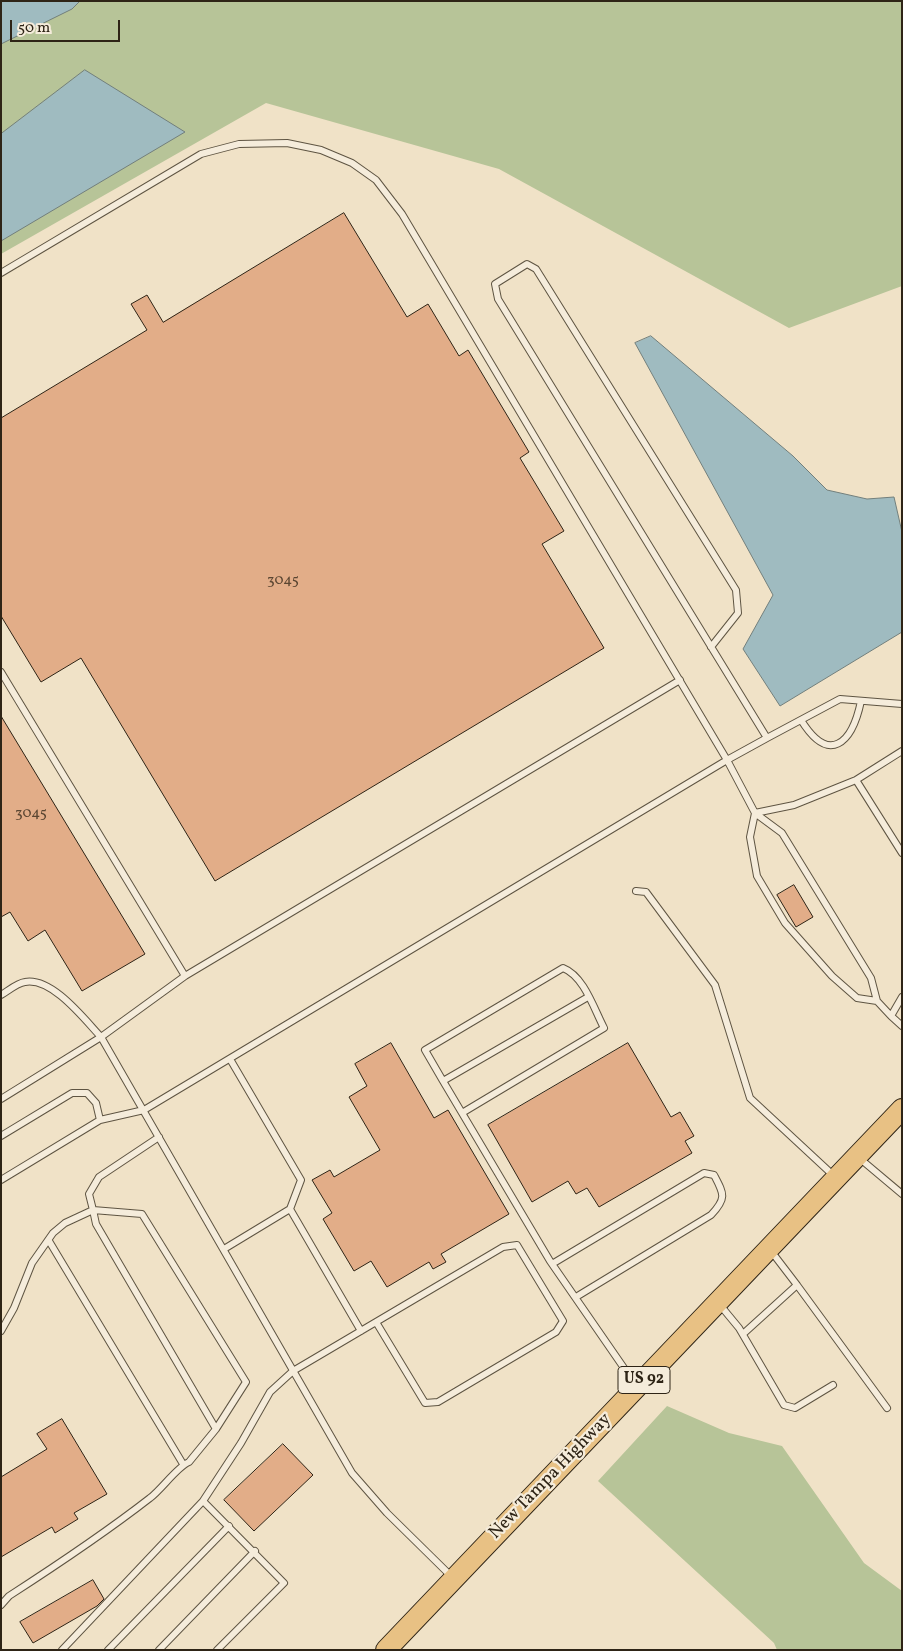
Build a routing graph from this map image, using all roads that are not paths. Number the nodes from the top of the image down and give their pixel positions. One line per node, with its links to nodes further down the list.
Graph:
1 (1, 273): 4 (lane)
2 (711, 647): 2 (lane); 8 (lane)
3 (1, 672): 15 (lane)
4 (680, 680): 10 (lane); 15 (lane)
5 (861, 701): 6 (lane); 7 (lane); 7 (lane)
6 (902, 704)
7 (801, 720): 8 (lane)
8 (767, 738): 10 (lane)
9 (902, 751): 11 (lane)
10 (728, 760): 12 (lane); 23 (lane)
11 (856, 780): 12 (lane); 13 (lane)
12 (755, 813): 19 (lane); 19 (lane)
13 (902, 853)
14 (636, 892): 33 (lane)
15 (185, 976): 22 (lane)
16 (1, 995): 22 (lane)
17 (588, 997): 24 (lane); 24 (lane); 28 (lane)
18 (902, 997): 20 (lane)
19 (877, 1000): 20 (lane)
20 (891, 1016): 21 (lane)
21 (902, 1026)
22 (101, 1037): 25 (lane); 27 (lane)
23 (230, 1059): 27 (lane); 36 (lane)
24 (443, 1081): 28 (lane)
25 (1, 1099)
26 (902, 1109): 32 (main road, New Tampa Highway / US 92)
27 (144, 1110): 29 (lane); 31 (lane)
28 (462, 1113): 41 (lane)
29 (100, 1120): 30 (lane); 34 (lane)
30 (1, 1136)
31 (159, 1137): 37 (lane); 40 (lane)
32 (857, 1156): 33 (main road, New Tampa Highway / US 92); 35 (lane)
33 (836, 1178): 39 (main road, New Tampa Highway / US 92)
34 (1, 1180)
35 (902, 1194)
36 (290, 1209): 40 (lane); 46 (lane)
37 (93, 1210): 38 (lane); 53 (lane); 53 (lane)
38 (49, 1241): 47 (lane); 54 (lane)
39 (769, 1248): 42 (lane); 44 (main road, New Tampa Highway / US 92)
40 (224, 1249): 49 (lane)
41 (552, 1264): 43 (lane); 43 (lane)
42 (797, 1285): 48 (lane); 52 (lane)
43 (576, 1298): 51 (lane)
44 (718, 1302): 48 (lane); 51 (main road, New Tampa Highway / US 92)
45 (376, 1322): 45 (lane); 46 (lane)
46 (361, 1331): 49 (lane)
47 (1, 1332)
48 (743, 1334): 50 (lane)
49 (293, 1371): 55 (lane); 58 (lane)
50 (833, 1385)
51 (637, 1387): 58 (main road, New Tampa Highway / US 92)
52 (887, 1408)
53 (216, 1429): 54 (lane)
54 (184, 1464): 59 (lane)
55 (203, 1501): 56 (lane); 60 (lane)
56 (229, 1526): 57 (lane); 61 (lane)
57 (254, 1552): 62 (lane); 63 (lane)
58 (454, 1579): 64 (main road, New Tampa Highway / US 92)
59 (1, 1605)
60 (62, 1650)
61 (108, 1650)
62 (159, 1650)
63 (217, 1650)
64 (386, 1650)

